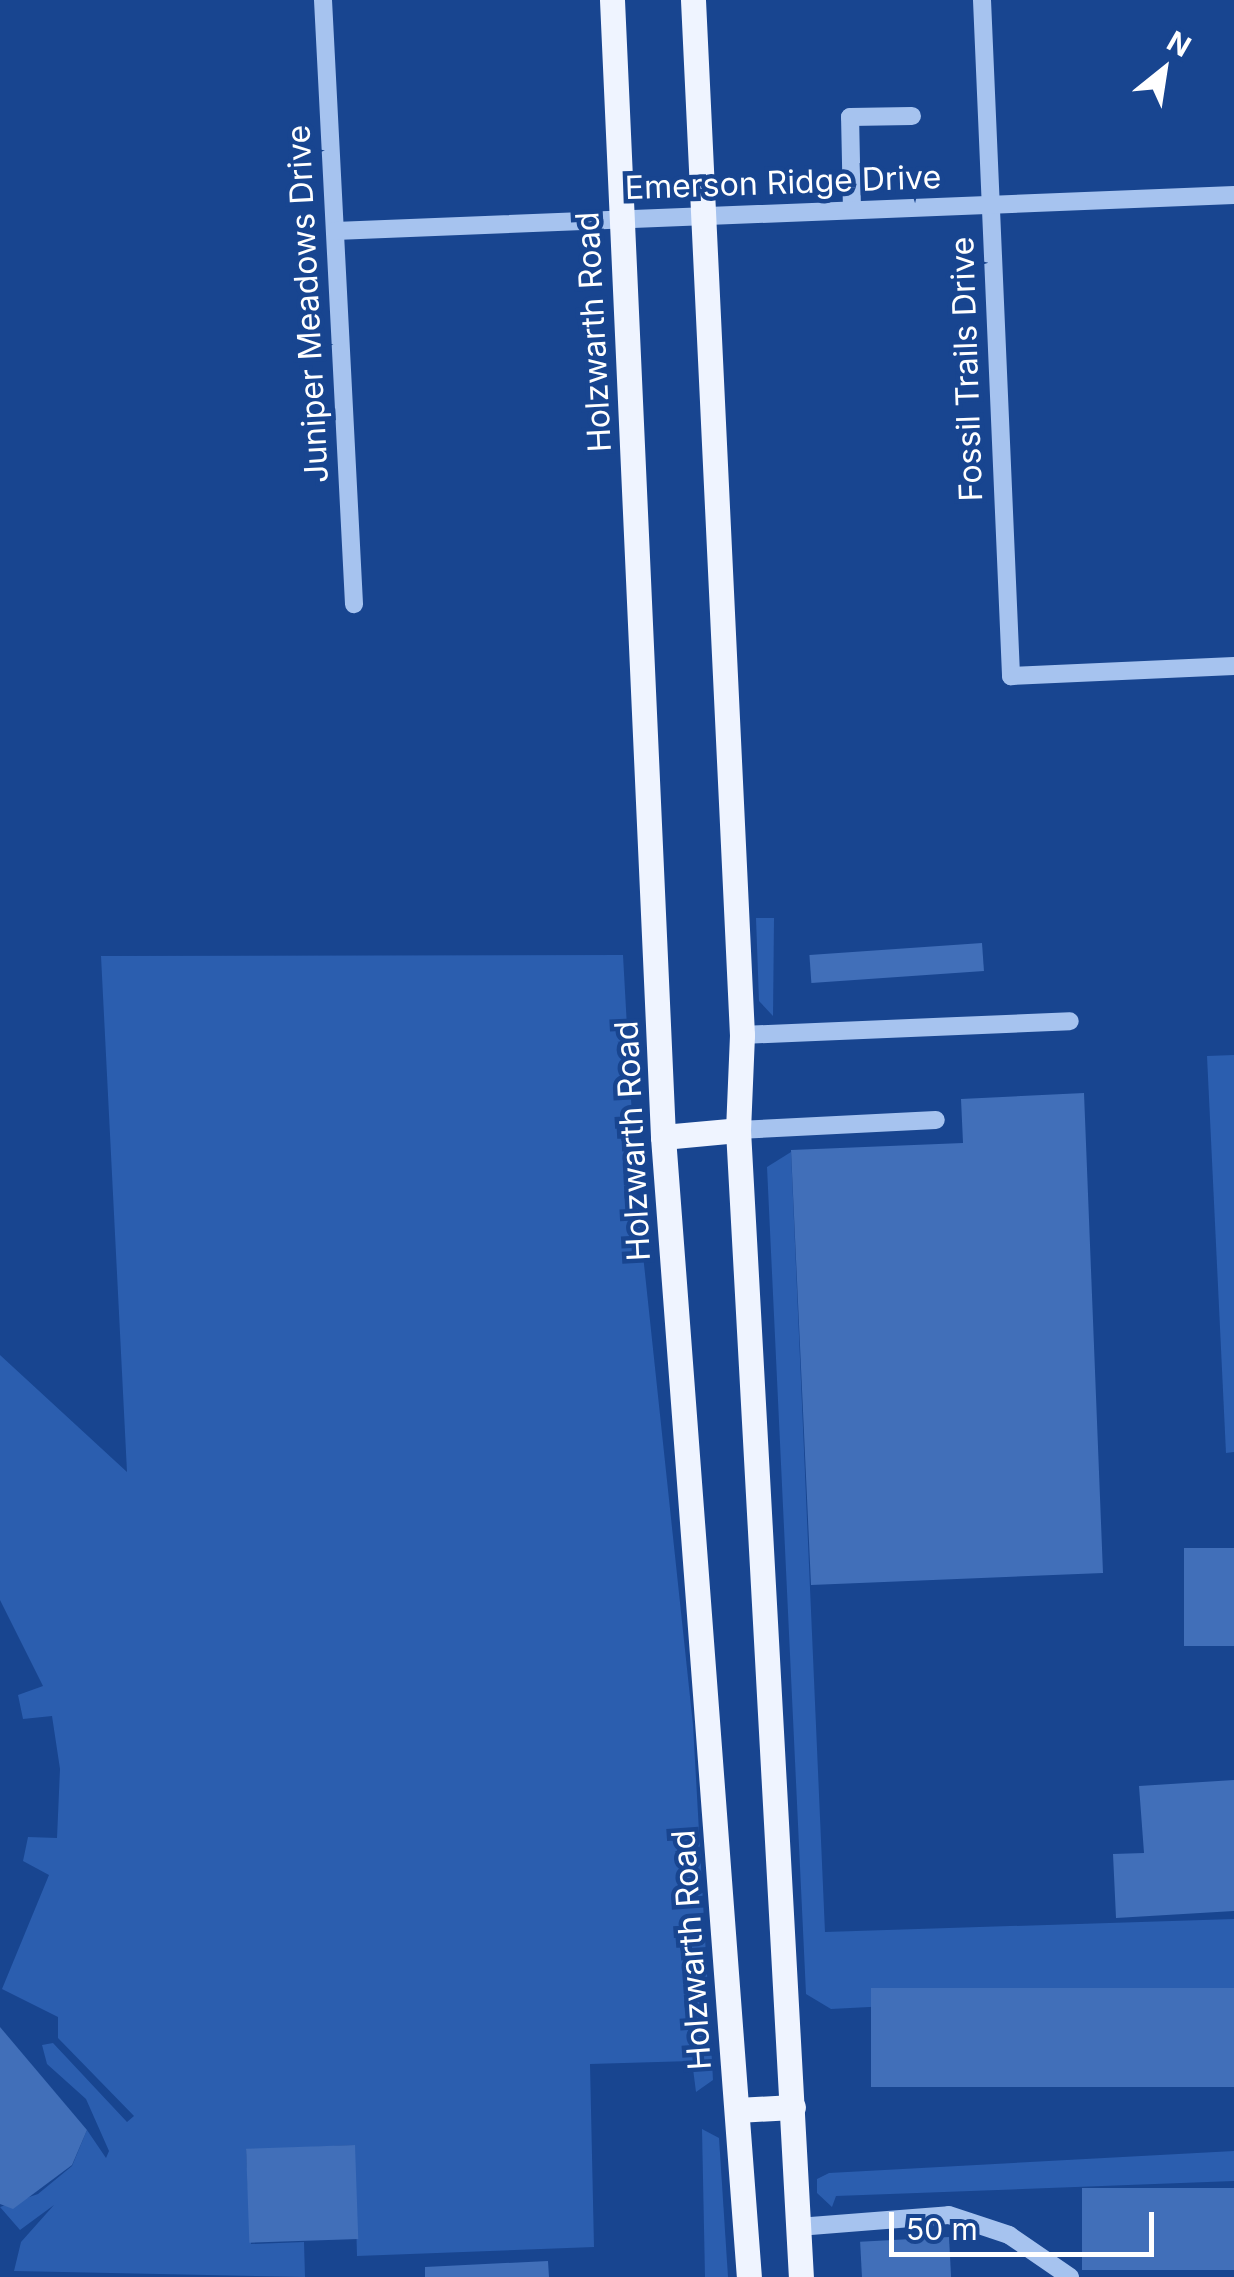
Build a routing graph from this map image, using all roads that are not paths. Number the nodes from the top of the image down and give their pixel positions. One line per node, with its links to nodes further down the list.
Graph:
1 (323, 0): 11 (street, Juniper Meadows Drive)
2 (612, 0): 10 (main road, Holzwarth Road)
3 (694, 0): 9 (main road)
4 (982, 0): 7 (street, Fossil Trails Drive)
5 (912, 116): 8 (street)
6 (1234, 195): 7 (street, Emerson Ridge Drive)
7 (990, 205): 8 (street, Emerson Ridge Drive); 13 (street, Fossil Trails Drive)
8 (852, 210): 9 (street, Emerson Ridge Drive)
9 (702, 216): 10 (street, Emerson Ridge Drive); 15 (main road)
10 (622, 220): 11 (street, Emerson Ridge Drive); 18 (main road, Holzwarth Road)
11 (334, 231): 12 (street, Juniper Meadows Drive)
12 (354, 604)
13 (1234, 666)
14 (1070, 1020): 15 (street)
15 (742, 1035): 17 (main road)
16 (936, 1120): 17 (street)
17 (738, 1130): 18 (main road); 19 (main road)
18 (664, 1137): 20 (main road, Holzwarth Road)
19 (793, 2106): 20 (main road); 21 (main road)
20 (737, 2110): 22 (main road, Holzwarth Road)
21 (798, 2228): 23 (main road); 24 (street)
22 (750, 2277)
23 (801, 2277)
24 (1070, 2277)

